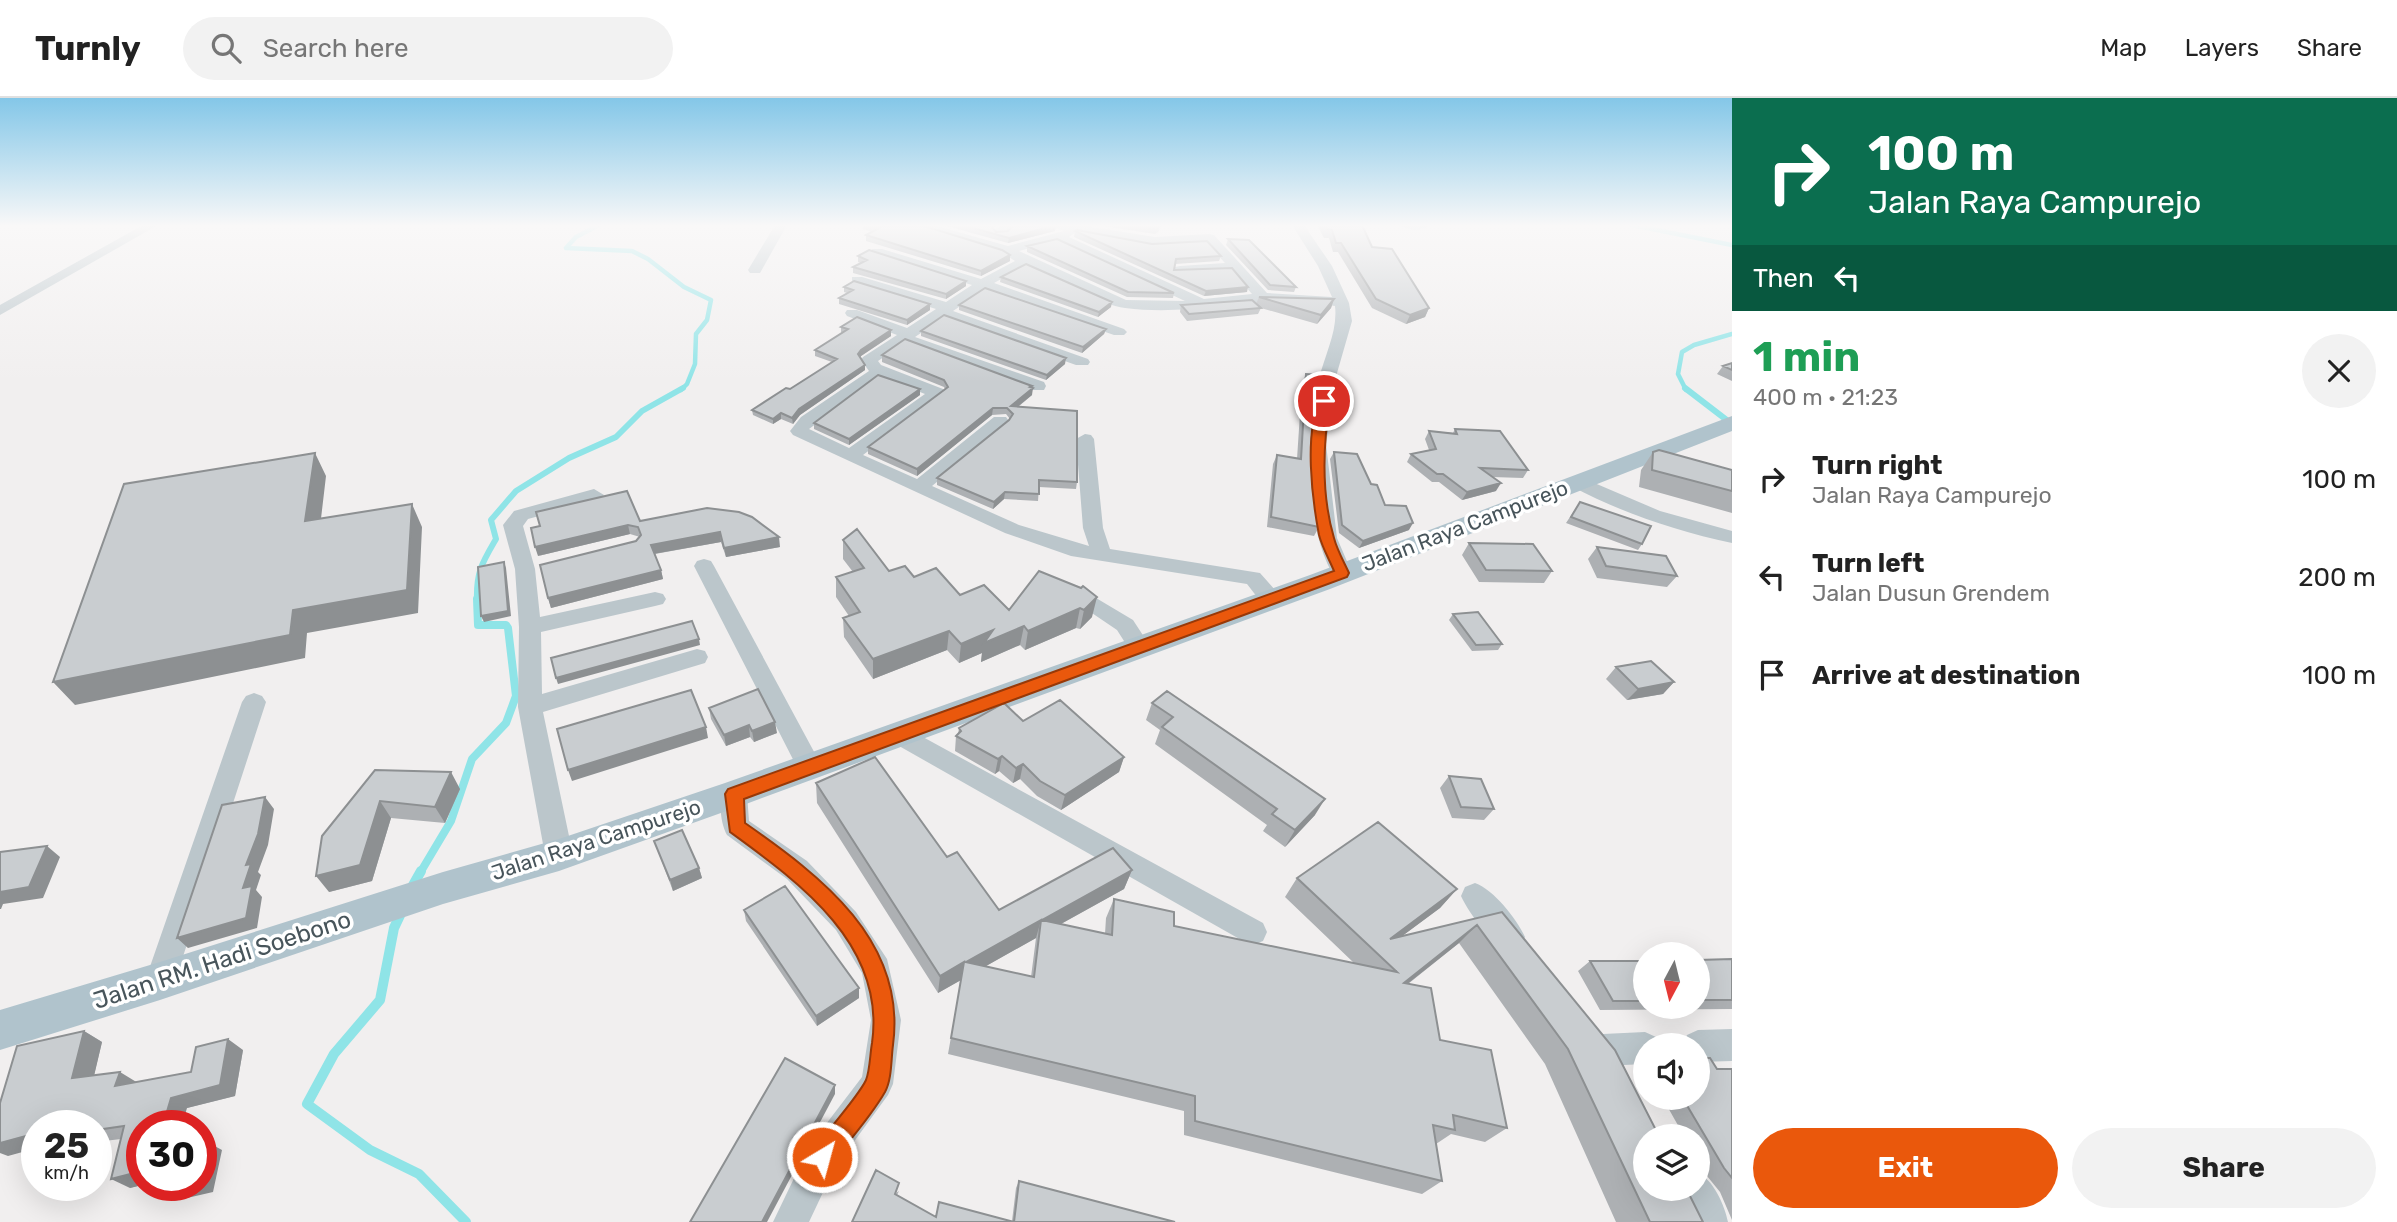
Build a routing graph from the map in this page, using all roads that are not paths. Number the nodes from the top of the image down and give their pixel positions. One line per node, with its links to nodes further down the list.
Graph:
1 (59, 277): 14 (street)
2 (958, 277): 9 (street)
3 (994, 277): 9 (street)
4 (1064, 277): 11 (street)
5 (1149, 277): 11 (street)
6 (1245, 277): 10 (street)
7 (1331, 277): 12 (street)
8 (857, 280): 13 (street)
9 (982, 286): 13 (street); 16 (street)
10 (1263, 297): 11 (street); 12 (street)
11 (1199, 302)
12 (1342, 303): 32 (street)
13 (945, 310): 17 (street); 18 (street)
14 (0, 311)
15 (852, 313): 17 (street)
16 (1119, 332)
17 (906, 336): 20 (street); 21 (street)
18 (1082, 362)
19 (870, 376): 25 (street)
20 (1038, 386)
21 (933, 391): 25 (street)
22 (1000, 421): 27 (street)
23 (1722, 426): 26 (main road, Jalan Raya Campurejo)
24 (1085, 439): 30 (street)
25 (850, 456): 27 (street)
26 (1578, 482): 29 (street); 32 (main road, Jalan Raya Campurejo)
27 (920, 486): 30 (street)
28 (594, 495): 36 (street)
29 (1732, 537)
30 (1102, 556): 34 (street)
31 (704, 566): 42 (street)
32 (1342, 573): 34 (main road, Jalan Raya Campurejo)
33 (655, 599): 36 (street)
34 (1272, 599): 37 (main road, Jalan Raya Campurejo)
35 (1091, 602): 37 (street)
36 (530, 627): 40 (street)
37 (1139, 646): 41 (main road, Jalan Raya Campurejo)
38 (698, 657): 40 (street)
39 (254, 702): 49 (street)
40 (530, 707): 44 (street)
41 (901, 735): 42 (main road, Jalan Raya Campurejo); 47 (street)
42 (810, 768): 43 (main road, Jalan Raya Campurejo)
43 (734, 794): 44 (main road, Jalan Raya Campurejo); 56 (street)
44 (559, 855): 45 (main road, Jalan Raya Campurejo)
45 (443, 888): 49 (main road, Jalan RM. Hadi Soebono)
46 (1475, 896): 48 (street)
47 (1254, 932)
48 (1528, 957)
49 (160, 981): 50 (main road, Jalan RM. Hadi Soebono)
50 (0, 1030)
51 (1732, 1045): 53 (street)
52 (1633, 1046): 54 (street)
53 (1710, 1046)
54 (1623, 1082)
55 (1700, 1201): 57 (street)
56 (791, 1222)
57 (1710, 1222)

